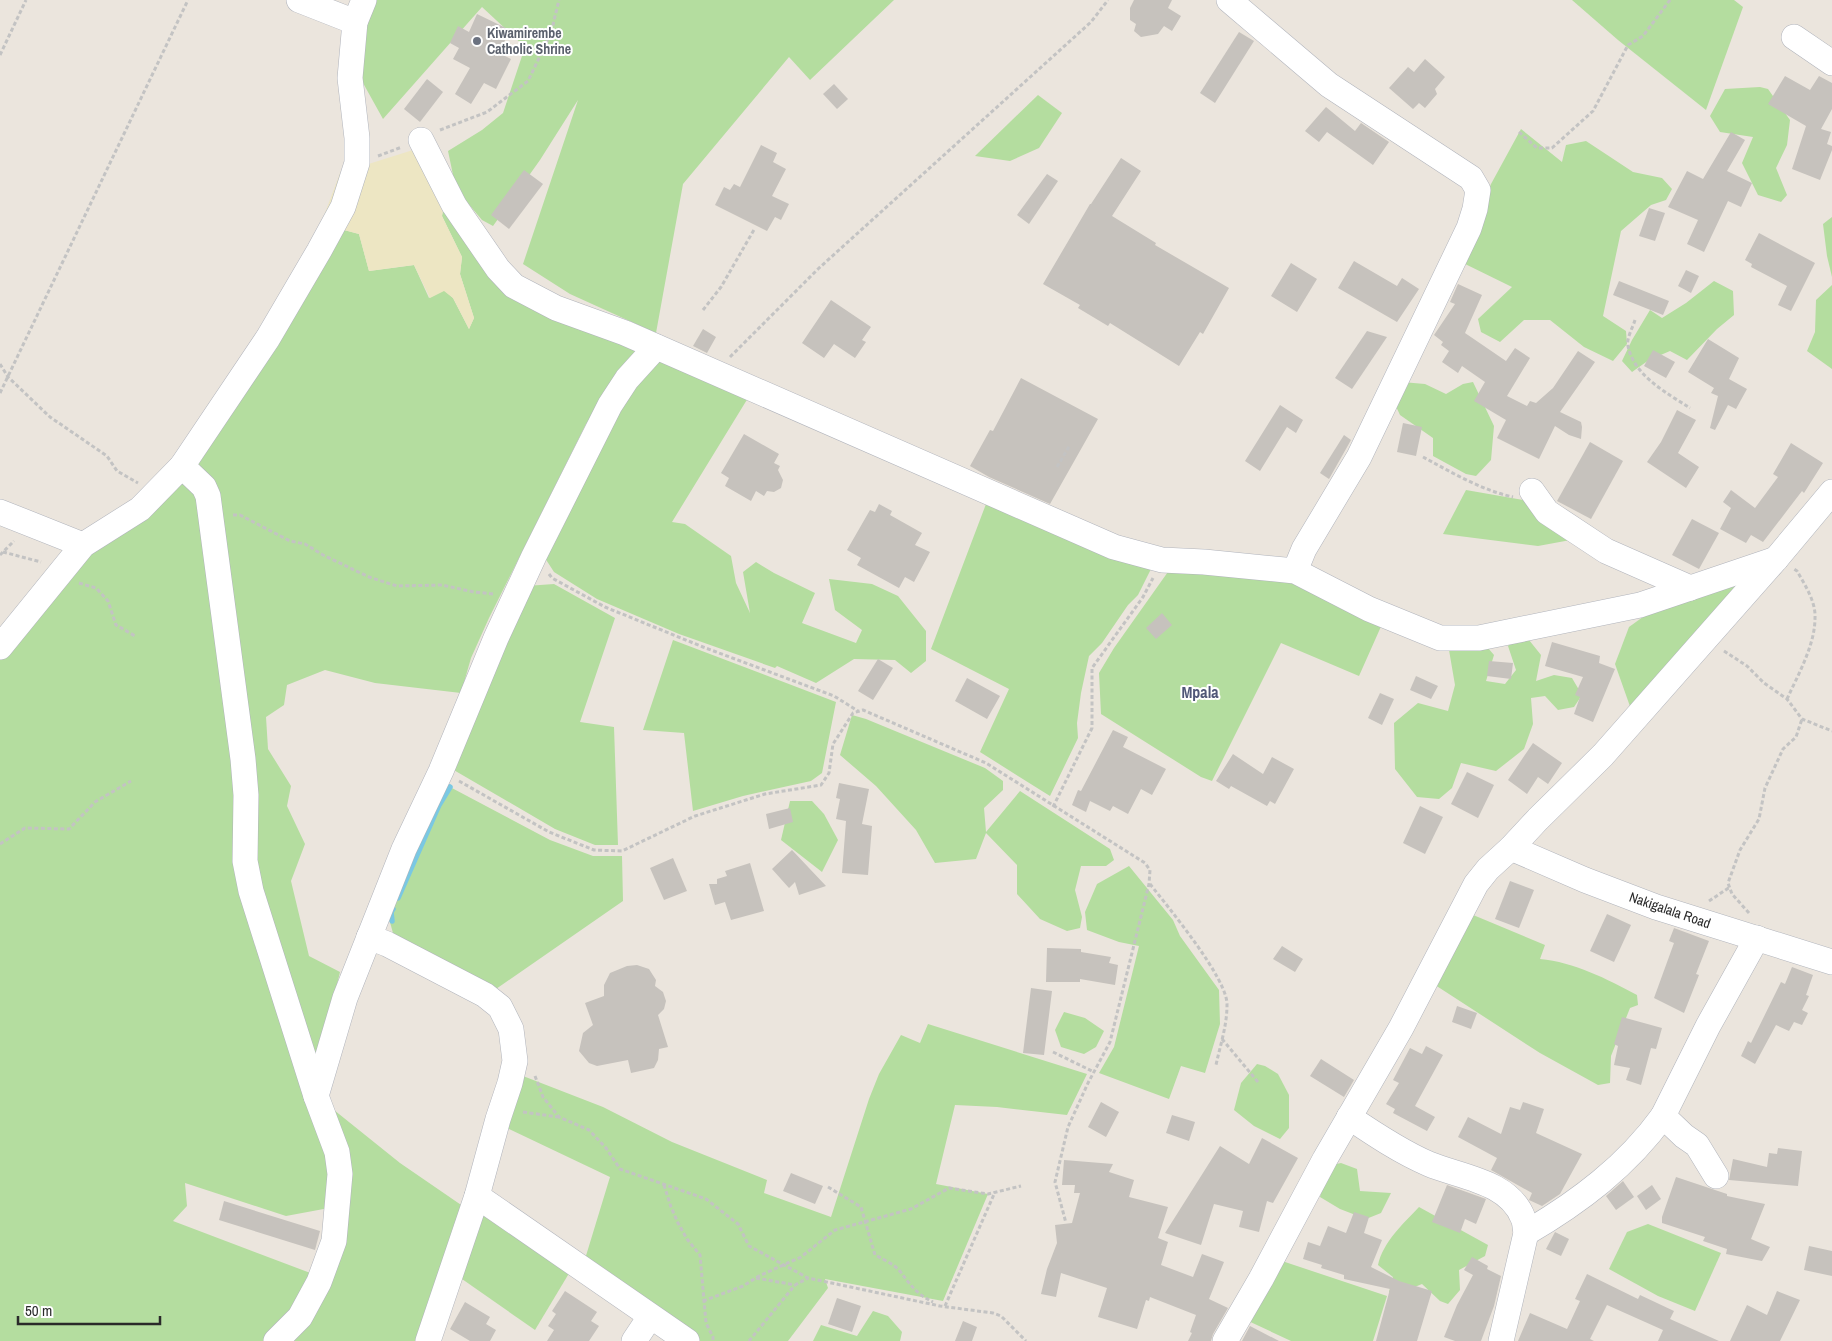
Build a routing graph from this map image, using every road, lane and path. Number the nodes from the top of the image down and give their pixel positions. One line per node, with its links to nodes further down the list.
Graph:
1 (26, 0): 10 (path)
2 (188, 0): 21 (path)
3 (299, 0): 8 (street)
4 (559, 0): 13 (path)
5 (1108, 0): 20 (path)
6 (1229, 0): 39 (street)
7 (1670, 0): 12 (path)
8 (360, 11): 14 (street)
9 (1794, 37): 11 (street)
10 (0, 55)
11 (1832, 63)
12 (1519, 132)
13 (421, 140): 14 (path); 18 (street)
14 (357, 163): 26 (street)
15 (755, 228): 16 (path)
16 (703, 310)
17 (1635, 320): 23 (path)
18 (656, 347): 20 (street); 35 (street)
19 (0, 364): 21 (path)
20 (714, 373): 37 (street)
21 (8, 377): 22 (path); 29 (path)
22 (0, 393)
23 (1690, 408)
24 (1070, 445): 27 (path)
25 (1423, 457): 30 (path)
26 (182, 466): 29 (street); 32 (street)
27 (1057, 467)
28 (1832, 492): 36 (street)
29 (154, 496): 33 (street)
30 (1536, 498): 40 (street)
31 (0, 512): 33 (street)
32 (210, 515): 41 (path); 64 (street)
33 (83, 545): 38 (street)
34 (3, 552): 38 (path)
35 (534, 556): 41 (street); 46 (path)
36 (1776, 559): 40 (street); 43 (street); 45 (path)
37 (1162, 560): 39 (street); 51 (path)
38 (61, 570): 42 (path); 44 (street)
39 (1295, 571): 40 (street)
40 (1690, 588)
41 (516, 597): 49 (street)
42 (135, 636)
43 (1705, 639): 45 (path); 53 (street)
44 (0, 647)
45 (1786, 699): 47 (path)
46 (858, 711): 49 (path); 51 (path)
47 (1802, 719): 48 (path); 56 (path)
48 (1832, 731)
49 (441, 771): 55 (street)
50 (131, 781): 52 (path)
51 (1053, 807): 54 (path)
52 (0, 844)
53 (1511, 848): 56 (street, Nakigalala Road); 65 (street)
54 (1149, 884): 58 (path); 61 (path)
55 (369, 938): 64 (street); 68 (street)
56 (1757, 938): 57 (street, Nakigalala Road); 66 (street)
57 (1832, 962)
58 (1221, 1039): 60 (path); 63 (path)
59 (1053, 1052): 61 (path)
60 (1216, 1065)
61 (1094, 1072): 76 (path)
62 (534, 1073): 67 (path)
63 (1258, 1082)
64 (316, 1096): 86 (street)
65 (1349, 1116): 77 (street); 93 (street)
66 (1663, 1116): 69 (street); 77 (street)
67 (559, 1117): 68 (path); 70 (path)
68 (498, 1119): 74 (street)
69 (1716, 1176)
70 (664, 1184): 78 (path); 82 (path)
71 (1021, 1186): 73 (path)
72 (828, 1187): 75 (path)
73 (995, 1192): 75 (path); 84 (path)
74 (477, 1196): 85 (street); 87 (street)
75 (865, 1221): 78 (path); 83 (path)
76 (1066, 1223)
77 (1526, 1233): 94 (street)
78 (784, 1266): 79 (path); 80 (path)
79 (756, 1278): 81 (path); 82 (path)
80 (808, 1278): 81 (path); 83 (path)
81 (795, 1285): 91 (path)
82 (703, 1301): 90 (path)
83 (940, 1306): 84 (path)
84 (945, 1306): 92 (path)
85 (650, 1317): 88 (street); 89 (street)
86 (276, 1341)
87 (428, 1341)
88 (634, 1341)
89 (686, 1341)
90 (713, 1341)
91 (750, 1341)
92 (1026, 1341)
93 (1225, 1341)
94 (1501, 1341)

